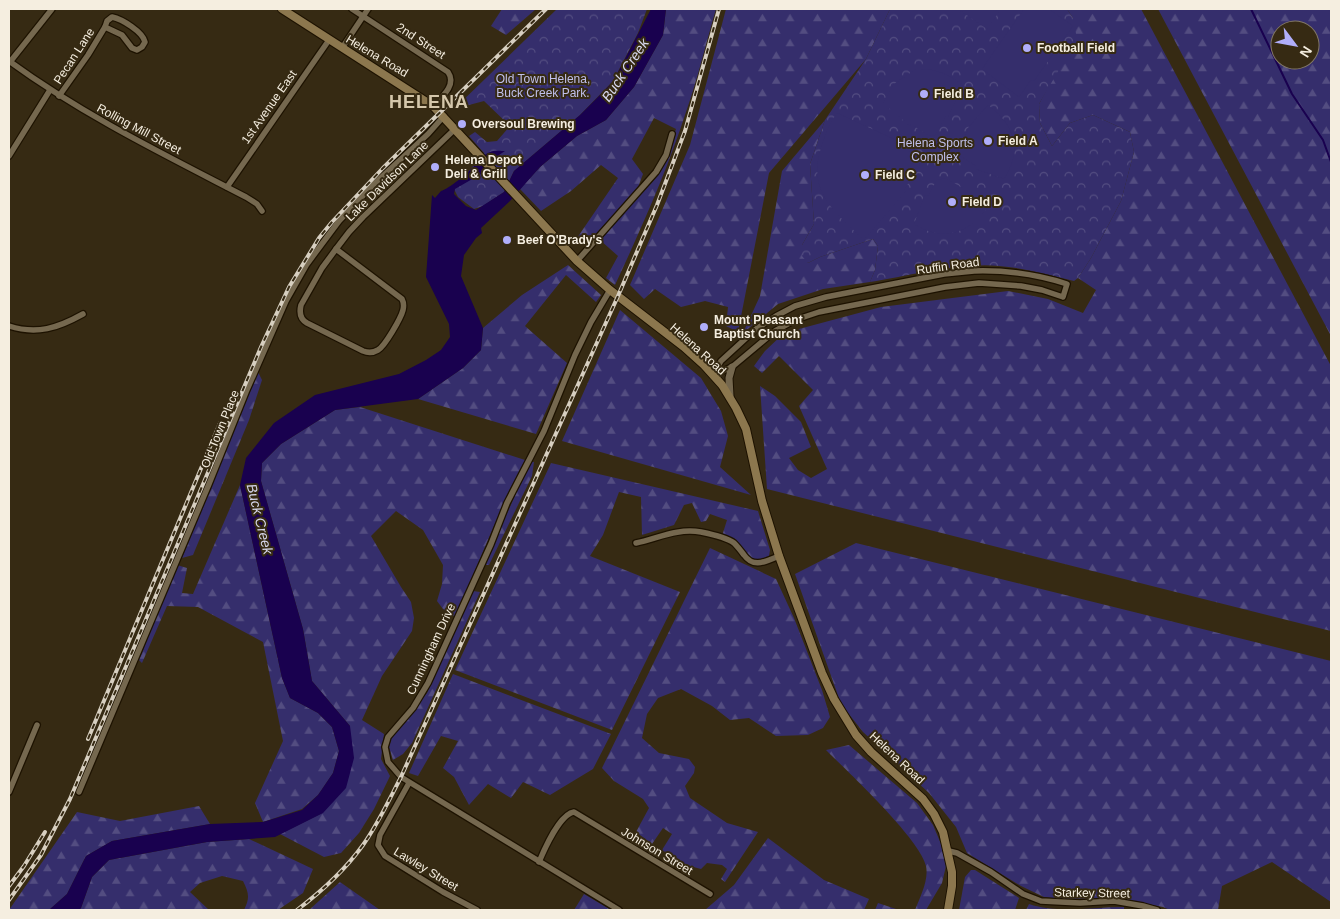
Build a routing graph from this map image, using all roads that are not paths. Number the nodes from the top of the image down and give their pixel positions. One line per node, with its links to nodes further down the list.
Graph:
1 (52, 9): 9 (street)
2 (282, 9): 7 (main road, Helena Road)
3 (352, 9): 5 (street, 2nd Street)
4 (368, 9): 5 (street)
5 (364, 16): 8 (street); 12 (street, 2nd Street)
6 (104, 26): 6 (street, Pecan Lane); 11 (street, Pecan Lane)
7 (328, 40): 8 (main road, Helena Road); 17 (street, 1st Avenue East)
8 (342, 48): 12 (main road, Helena Road)
9 (10, 61): 10 (street, Rolling Mill Street)
10 (50, 90): 11 (street, Rolling Mill Street); 16 (street)
11 (59, 96): 17 (street, Rolling Mill Street)
12 (433, 106): 13 (main road, Helena Road)
13 (444, 116): 14 (main road, Helena Road); 32 (street, Old Town Place)
14 (455, 129): 19 (street, Lake Davidson Lane); 20 (main road, Helena Road)
15 (672, 134): 20 (street)
16 (9, 156)
17 (227, 186): 18 (street, Rolling Mill Street)
18 (262, 211)
19 (336, 249): 19 (street, Lake Davidson Lane)
20 (577, 261): 21 (main road, Helena Road)
21 (610, 290): 25 (main road, Helena Road); 30 (street, Cunningham Drive)
22 (83, 314): 23 (street)
23 (9, 326)
24 (732, 367): 25 (street, Ruffin Road); 25 (street, Ruffin Road); 26 (street)
25 (713, 375): 26 (main road, Helena Road)
26 (730, 396): 28 (main road, Helena Road)
27 (636, 543): 28 (street)
28 (779, 556): 33 (main road, Helena Road)
29 (37, 725): 31 (street)
30 (409, 783): 34 (street, Cunningham Drive); 36 (street, Lawley Street)
31 (9, 792)
32 (79, 792)
33 (949, 851): 38 (main road, Helena Road); 39 (street, Starkey Street)
34 (539, 862): 35 (street, Johnson Street); 37 (street, Cunningham Drive)
35 (710, 894)
36 (477, 910)
37 (619, 910)
38 (948, 910)
39 (1157, 910)

